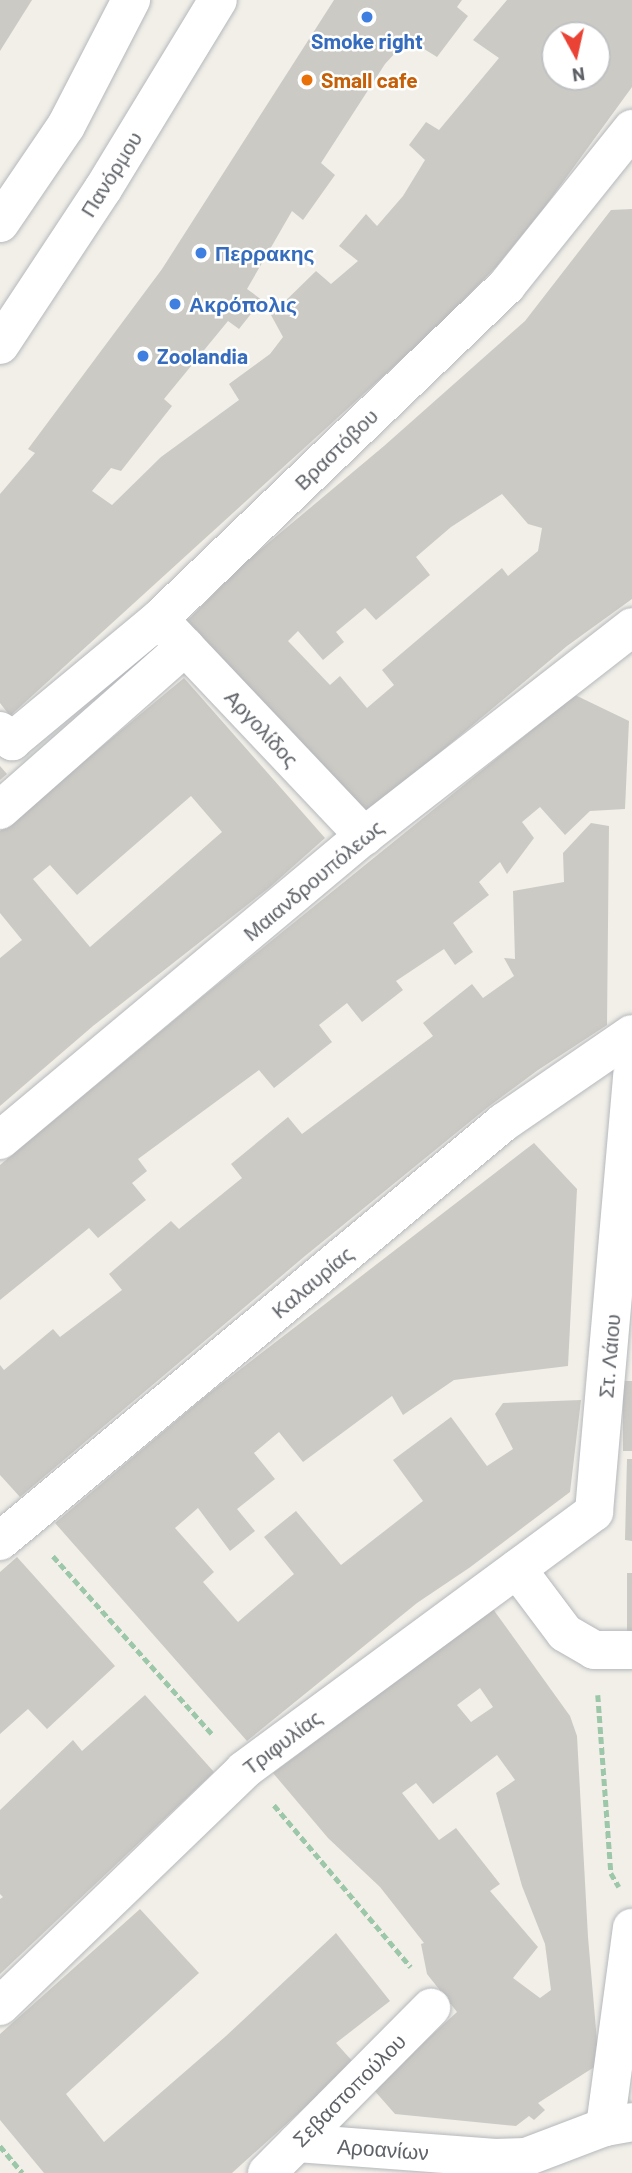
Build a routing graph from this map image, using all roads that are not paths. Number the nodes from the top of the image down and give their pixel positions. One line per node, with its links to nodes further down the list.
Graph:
1 (131, 0): 4 (street)
2 (218, 0): 5 (street, Πανόρμου)
3 (632, 129): 6 (street, Βραστόβου)
4 (0, 223)
5 (0, 345)
6 (159, 619): 8 (street, Αργολίδος); 9 (street, Βραστόβου)
7 (632, 627): 11 (street, Μαιανδρουπόλεως)
8 (185, 646): 10 (street); 11 (street, Αργολίδος)
9 (6, 736)
10 (0, 810)
11 (364, 836): 14 (street, Μαιανδρουπόλεως)
12 (632, 1034): 17 (street, Καλαυρίας)
13 (632, 1074): 15 (street, Στ. Λάιου)
14 (0, 1140)
15 (621, 1346): 16 (street, Στ. Λάιου)
16 (594, 1512): 18 (street, Τριφυλίας)
17 (0, 1541)
18 (517, 1569): 19 (street); 21 (street, Τριφυλίας)
19 (632, 1650)
20 (629, 1912): 23 (street)
21 (0, 2006)
22 (431, 2008): 24 (street, Σεβαστοπούλου)
23 (619, 2124): 24 (street, Αροανίων)
24 (297, 2143): 25 (street, Σεβαστοπούλου)
25 (268, 2173)

